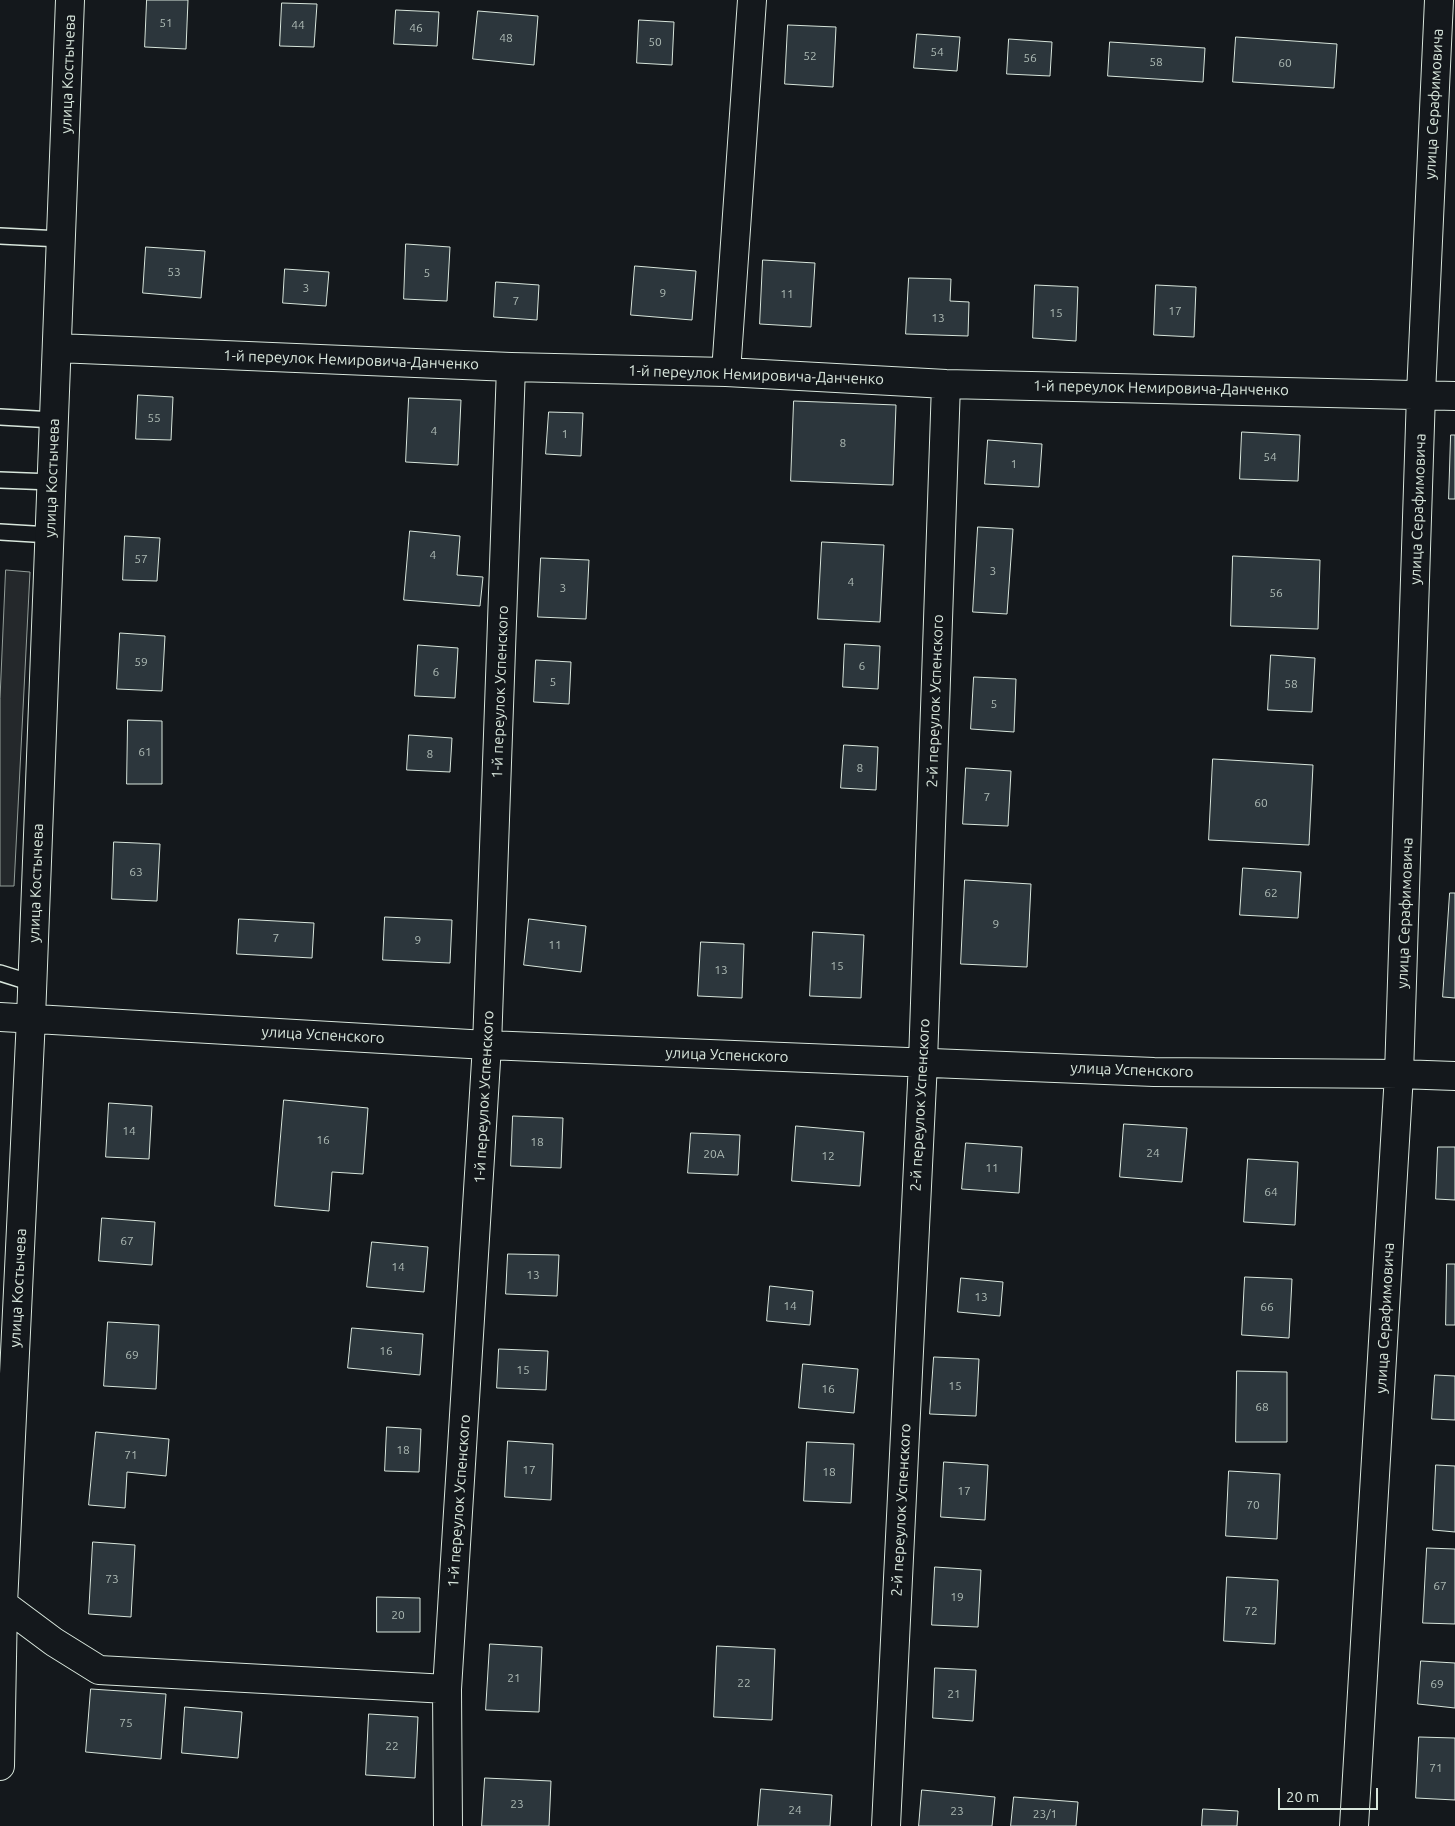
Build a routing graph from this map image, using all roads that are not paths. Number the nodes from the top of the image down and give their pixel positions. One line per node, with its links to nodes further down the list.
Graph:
1 (70, 0): 5 (street, улица Костычева)
2 (752, 0): 8 (street)
3 (1439, 0): 10 (street, улица Серафимовича)
4 (0, 236): 5 (lane)
5 (61, 239): 6 (street, улица Костычева)
6 (57, 348): 7 (street, 1-й переулок Немировича-Данченко); 13 (street, улица Костычева)
7 (511, 367): 8 (street, 1-й переулок Немировича-Данченко); 22 (street, 1-й переулок Успенского)
8 (726, 372): 9 (street, 1-й переулок Немировича-Данченко)
9 (946, 384): 10 (street, 1-й переулок Немировича-Данченко); 23 (street, 2-й переулок Успенского)
10 (1421, 394): 11 (street, 1-й переулок Немировича-Данченко); 24 (street, улица Серафимовича)
11 (1455, 396)
12 (0, 417): 13 (lane)
13 (54, 420): 15 (street, улица Костычева)
14 (0, 480): 15 (lane)
15 (52, 482): 17 (street, улица Костычева)
16 (0, 532): 17 (lane)
17 (50, 535): 19 (street, улица Костычева)
18 (0, 973): 19 (lane)
19 (32, 983): 21 (street, улица Костычева)
20 (0, 1017): 21 (street, улица Успенского)
21 (31, 1018): 22 (street, улица Успенского); 26 (street, улица Костычева)
22 (487, 1045): 23 (street, улица Успенского); 27 (street, 1-й переулок Успенского)
23 (923, 1062): 24 (street, улица Успенского); 30 (street, 2-й переулок Успенского)
24 (1400, 1074): 25 (street, улица Успенского); 31 (street, улица Серафимовича)
25 (1455, 1076)
26 (3, 1604): 27 (street); 28 (street, улица Костычева)
27 (447, 1689): 29 (street, 1-й переулок Успенского)
28 (0, 1766)
29 (448, 1826)
30 (886, 1826)
31 (1354, 1826)

